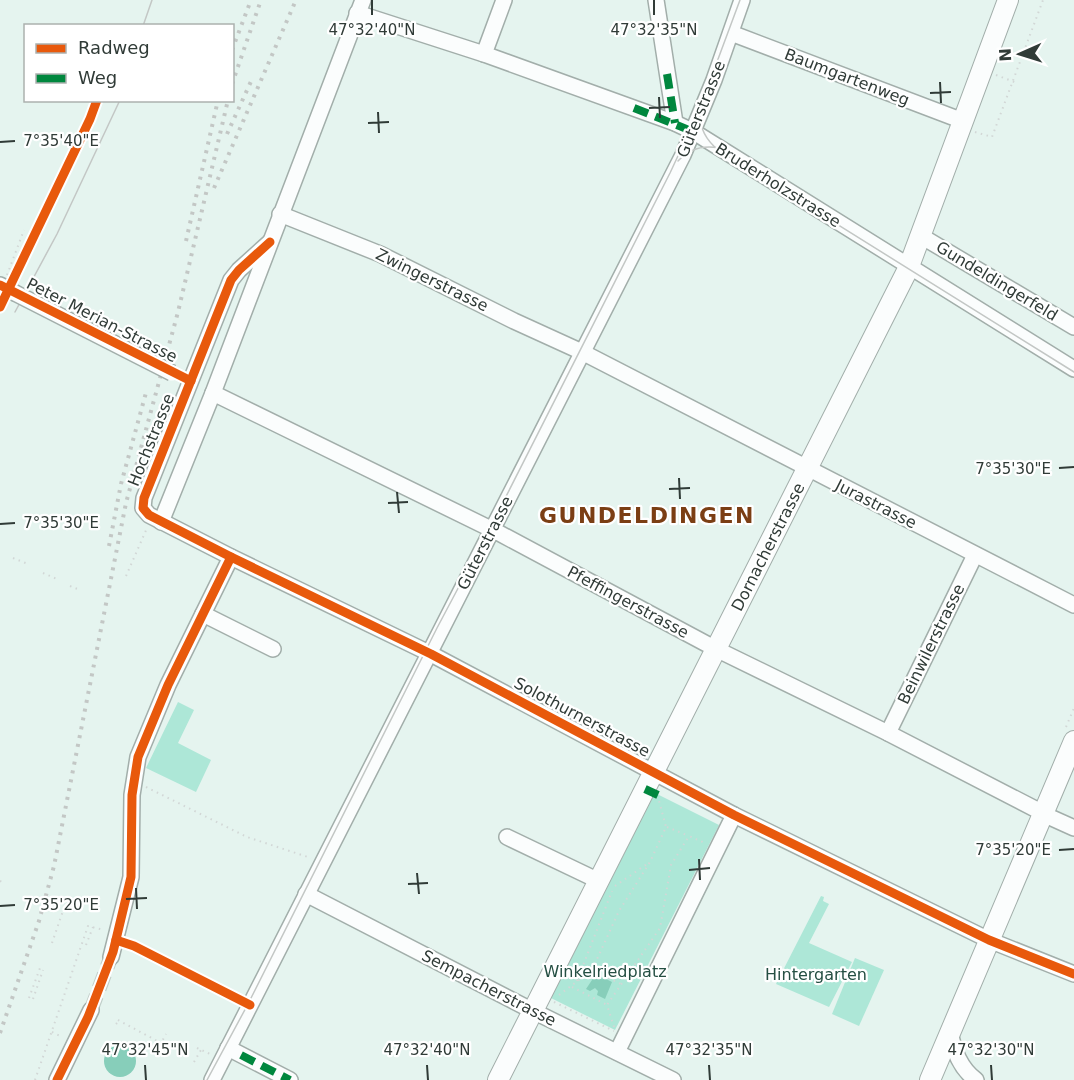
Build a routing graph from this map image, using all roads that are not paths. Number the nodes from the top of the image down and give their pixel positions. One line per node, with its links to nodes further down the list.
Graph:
1 (504, 0): 7 (street)
2 (656, 0): 8 (street)
3 (742, 0): 6 (street, Güterstrasse)
4 (1005, 1): 9 (main road, Dornacherstrasse)
5 (360, 7): 7 (street, Bruderholzstrasse); 11 (street, Hochstrasse)
6 (731, 33): 9 (street, Baumgartenweg); 10 (street, Güterstrasse)
7 (484, 54): 8 (street, Bruderholzstrasse)
8 (675, 123): 10 (street, Bruderholzstrasse)
9 (962, 124): 12 (main road, Dornacherstrasse)
10 (694, 132): 14 (street, Bruderholzstrasse); 17 (street, Güterstrasse)
11 (280, 214): 13 (street, Hochstrasse); 17 (street, Zwingerstrasse)
12 (921, 236): 14 (main road, Dornacherstrasse); 16 (street, Gundeldingerfeld)
13 (270, 242): 19 (street, Hochstrasse); 20 (street, Hochstrasse)
14 (908, 267): 18 (street, Bruderholzstrasse); 21 (main road, Dornacherstrasse)
15 (4, 283): 19 (street, Peter Merian-Strasse, bridge)
16 (1074, 327)
17 (582, 352): 21 (street, Jurastrasse); 23 (street, Güterstrasse)
18 (1074, 369)
19 (190, 381): 22 (street, Hochstrasse)
20 (213, 393): 22 (street, Hochstrasse); 23 (street, Pfeffingerstrasse)
21 (807, 469): 24 (street, Jurastrasse); 29 (main road, Dornacherstrasse)
22 (156, 519): 25 (street, Solothurnerstrasse)
23 (492, 530): 29 (street, Pfeffingerstrasse); 30 (street, Güterstrasse)
24 (975, 555): 26 (street, Jurastrasse); 31 (street, Beinwilerstrasse)
25 (231, 557): 27 (street); 30 (street, Solothurnerstrasse)
26 (1074, 605)
27 (203, 614): 28 (street); 41 (street)
28 (273, 649)
29 (716, 649): 31 (street, Pfeffingerstrasse); 33 (main road, Dornacherstrasse)
30 (429, 653): 33 (street, Solothurnerstrasse); 39 (street, Güterstrasse)
31 (888, 733): 34 (street, Pfeffingerstrasse)
32 (1074, 741): 34 (main road)
33 (660, 775): 35 (street, Solothurnerstrasse); 38 (main road, Dornacherstrasse)
34 (1043, 813): 36 (street, Pfeffingerstrasse); 40 (main road)
35 (734, 815): 40 (street, Solothurnerstrasse); 47 (street)
36 (1074, 828)
37 (507, 837): 38 (street)
38 (599, 881): 44 (main road, Dornacherstrasse)
39 (306, 894): 44 (street, Sempacherstrasse); 46 (street, Güterstrasse)
40 (989, 940): 42 (street, Solothurnerstrasse); 45 (main road)
41 (111, 957)
42 (1074, 974)
43 (91, 1010): 48 (street)
44 (533, 1011): 47 (street, Sempacherstrasse); 51 (main road, Dornacherstrasse)
45 (950, 1032): 53 (main road); 54 (street)
46 (228, 1048): 49 (street, Güterstrasse); 50 (street)
47 (617, 1052): 52 (street, Sempacherstrasse)
48 (57, 1080)
49 (212, 1080)
50 (290, 1080)
51 (498, 1080)
52 (673, 1080)
53 (930, 1080)
54 (976, 1080)

